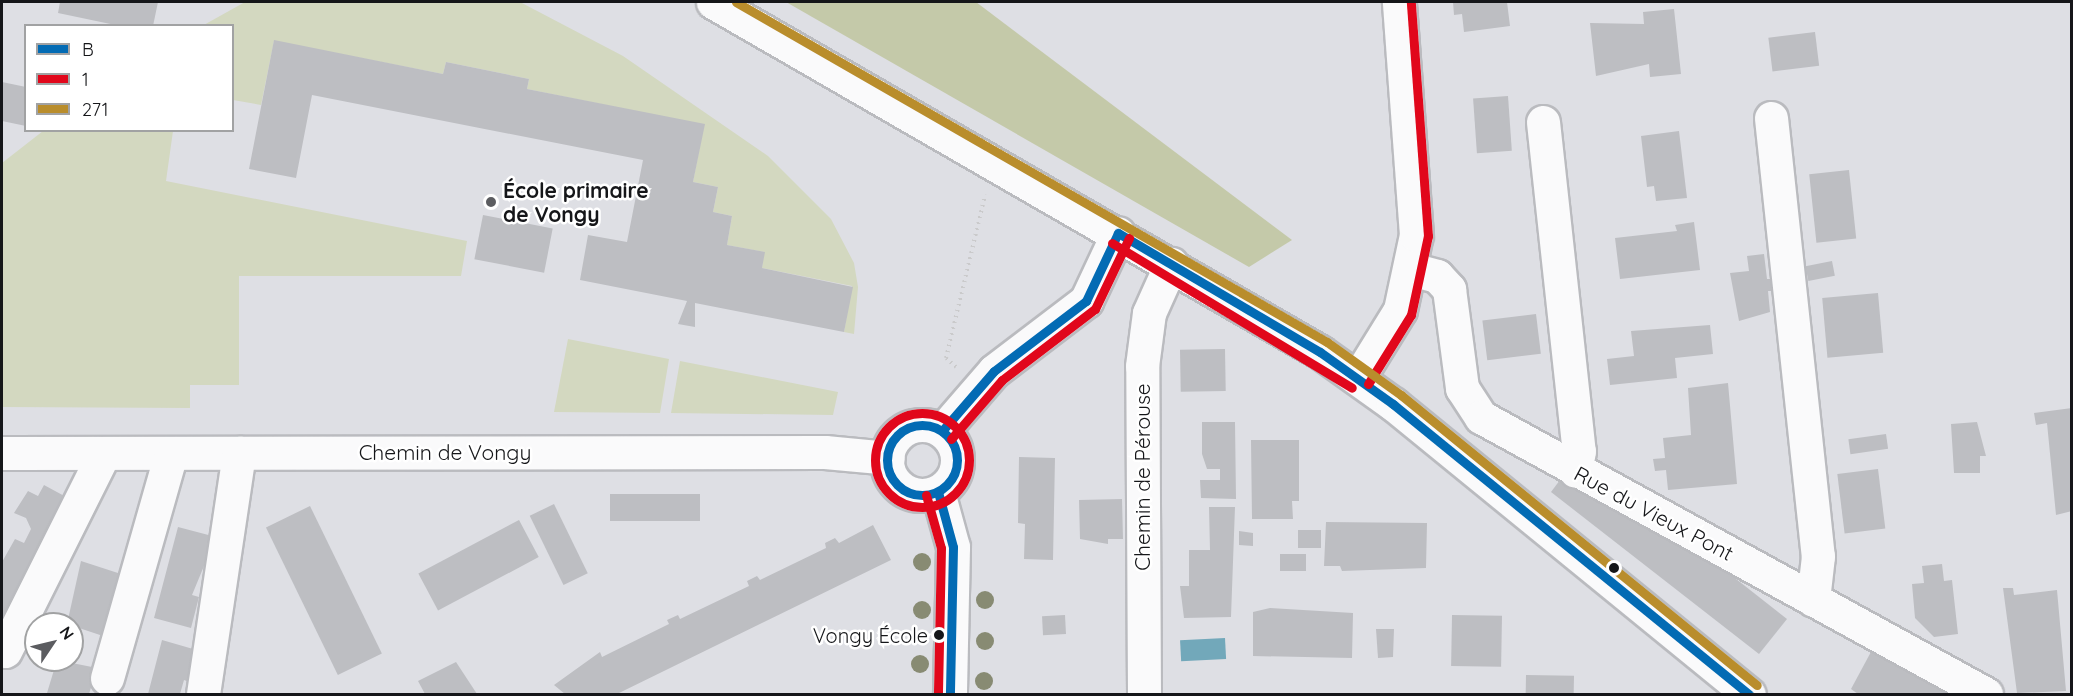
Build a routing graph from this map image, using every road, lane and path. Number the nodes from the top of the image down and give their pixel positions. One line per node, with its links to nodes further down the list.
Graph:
1 (713, 2): 6 (street)
2 (1399, 2): 8 (street)
3 (1771, 118): 19 (street)
4 (1544, 122): 17 (street)
5 (983, 202): 9 (path)
6 (1118, 233): 7 (street); 11 (street)
7 (1171, 264): 10 (street); 24 (street, Chemin de Pérouse)
8 (1411, 269): 10 (street); 17 (street, Rue du Vieux Pont)
9 (946, 358)
10 (1358, 378): 25 (street)
11 (942, 431): 16 (street); 18 (street)
12 (2, 453): 13 (street, Chemin de Vongy)
13 (104, 453): 14 (street, Chemin de Vongy); 20 (street)
14 (171, 453): 15 (street, Chemin de Vongy); 21 (street)
15 (239, 453): 16 (street, Chemin de Vongy); 22 (street)
16 (888, 458): 18 (street)
17 (1575, 471): 19 (street, Rue du Vieux Pont)
18 (938, 492): 23 (street)
19 (1814, 600): 26 (street, Rue du Vieux Pont)
20 (4, 651)
21 (107, 678)
22 (203, 694)
23 (950, 694)
24 (1144, 694)
25 (1749, 694)
26 (1986, 694)

